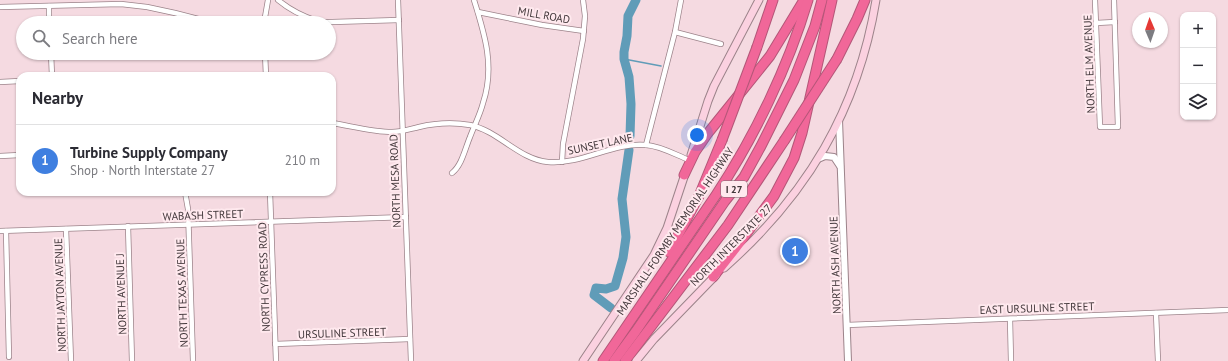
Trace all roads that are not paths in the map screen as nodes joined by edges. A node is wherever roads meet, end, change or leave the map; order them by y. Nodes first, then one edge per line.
1 (268, 0) edge
2 (278, 0) edge
3 (398, 0) edge
4 (474, 0) edge
5 (583, 0) edge
6 (681, 0) edge
7 (759, 0) edge
8 (773, 0) edge
9 (804, 0) edge
10 (808, 0) edge
11 (822, 0) edge
12 (832, 0) edge
13 (865, 0) edge
14 (876, 0) edge
15 (1095, 0) edge
16 (1114, 0) edge
17 (49, 6) junction
18 (0, 8) edge
19 (478, 12) junction
20 (49, 16) edge
21 (189, 16) edge
22 (265, 16) edge
23 (302, 16) edge
24 (399, 20) junction
25 (336, 22) edge
26 (1114, 22) junction
27 (1096, 23) junction
28 (584, 31) junction
29 (675, 32) junction
30 (721, 44) dead end
31 (51, 60) edge
32 (265, 60) edge
33 (52, 72) edge
34 (266, 72) edge
35 (0, 82) edge
36 (16, 82) edge
37 (840, 120) junction
38 (336, 124) edge
39 (474, 126) junction
40 (402, 131) junction
41 (646, 145) junction
42 (0, 156) edge
43 (16, 156) edge
44 (818, 159) junction
45 (689, 160) junction
46 (562, 162) junction
47 (841, 169) junction
48 (452, 173) dead end
49 (684, 174) junction
50 (186, 196) edge
51 (270, 196) edge
52 (406, 217) junction
53 (271, 222) junction
54 (188, 224) junction
55 (128, 226) junction
56 (66, 229) junction
57 (0, 231) edge
58 (6, 231) junction
59 (713, 277) junction
60 (1228, 310) edge
61 (1156, 312) junction
62 (1010, 318) junction
63 (628, 324) junction
64 (847, 325) junction
65 (410, 339) junction
66 (275, 344) junction
67 (9, 357) dead end
68 (71, 361) edge
69 (132, 361) edge
70 (193, 361) edge
71 (276, 361) edge
72 (411, 361) edge
73 (583, 361) edge
74 (603, 361) edge
75 (614, 361) edge
76 (625, 361) edge
77 (636, 361) edge
78 (848, 361) edge
79 (1011, 361) edge
80 (1158, 361) edge

1 - 22 street
2 - 23 street
3 - 24 street, NORTH MESA ROAD
4 - 19 street
5 - 28 street
6 - 29 street
7 - 45 main road
8 - 63 highway, bridge
9 - 49 highway
10 - 63 highway, MARSHALL FORMBY MEMORIAL HIGHWAY / I 27
11 - 75 highway, I 27
12 - 59 highway
13 - 76 highway, bridge
14 - 37 main road, NORTH INTERSTATE 27
15 - 27 street, NORTH ELM AVENUE
16 - 26 street
17 - 18 street
17 - 20 street
17 - 21 street
19 - 28 street, MILL ROAD
19 - 39 street
24 - 25 street
24 - 40 street, NORTH MESA ROAD
26 - 27 street
26 - 27 street, NORTH ELM AVENUE
28 - 46 street
29 - 30 street
29 - 41 street
31 - 33 street
32 - 34 street
35 - 36 street
37 - 44 main road, NORTH INTERSTATE 27
37 - 47 street, NORTH ASH AVENUE
38 - 40 street, SUNSET LANE
39 - 40 street, SUNSET LANE
39 - 46 street, SUNSET LANE
39 - 48 street
40 - 52 street, NORTH MESA ROAD
41 - 45 street, SUNSET LANE
41 - 46 street, SUNSET LANE
42 - 43 street
44 - 47 street
44 - 59 main road, NORTH INTERSTATE 27
45 - 49 main road
47 - 64 street, NORTH ASH AVENUE
49 - 73 main road
50 - 54 street, NORTH TEXAS AVENUE
51 - 53 street, NORTH CYPRESS ROAD
52 - 53 street, WABASH STREET
52 - 65 street, NORTH MESA ROAD
53 - 54 street, WABASH STREET
53 - 66 street, NORTH CYPRESS ROAD
54 - 55 street, WABASH STREET
54 - 70 street, NORTH TEXAS AVENUE
55 - 56 street, WABASH STREET
55 - 69 street, NORTH AVENUE J
56 - 58 street, WABASH STREET
56 - 68 street, NORTH JAYTON AVENUE
57 - 58 street, WABASH STREET
58 - 67 street
59 - 77 main road, NORTH INTERSTATE 27
60 - 61 street, EAST URSULINE STREET
61 - 62 street, EAST URSULINE STREET
61 - 80 street
62 - 64 street, EAST URSULINE STREET
62 - 79 street
63 - 74 highway, MARSHALL FORMBY MEMORIAL HIGHWAY / I 27
64 - 78 street, NORTH ASH AVENUE
65 - 66 street, URSULINE STREET
65 - 72 street, NORTH MESA ROAD
66 - 71 street, NORTH CYPRESS ROAD

